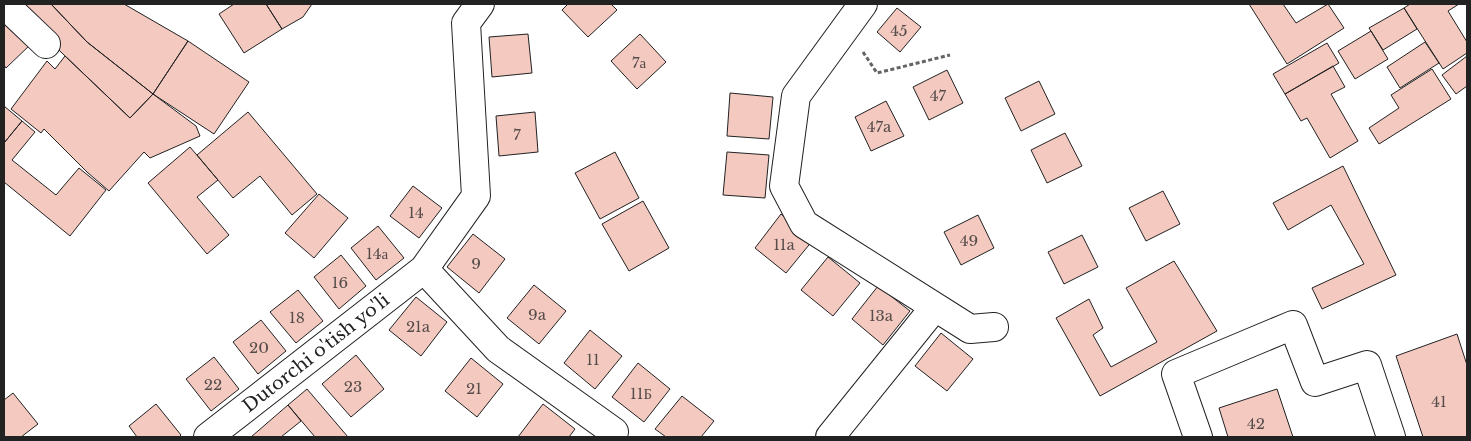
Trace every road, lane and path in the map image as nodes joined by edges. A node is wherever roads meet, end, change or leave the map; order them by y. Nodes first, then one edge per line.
1 (4, 4) edge
2 (480, 4) edge
3 (863, 4) edge
4 (846, 26) junction
5 (46, 44) dead end
6 (950, 55) dead end
7 (424, 269) junction
8 (934, 308) junction
9 (994, 327) dead end
10 (614, 432) dead end
11 (208, 437) edge
12 (830, 437) edge
13 (1198, 437) edge
14 (1391, 437) edge

1 - 5 street
2 - 7 street, Dutorchi o'tish yo'li
3 - 4 street
4 - 6 path
4 - 8 street
7 - 10 street
7 - 11 street, Dutorchi o'tish yo'li
8 - 9 street
8 - 12 street
13 - 14 street

